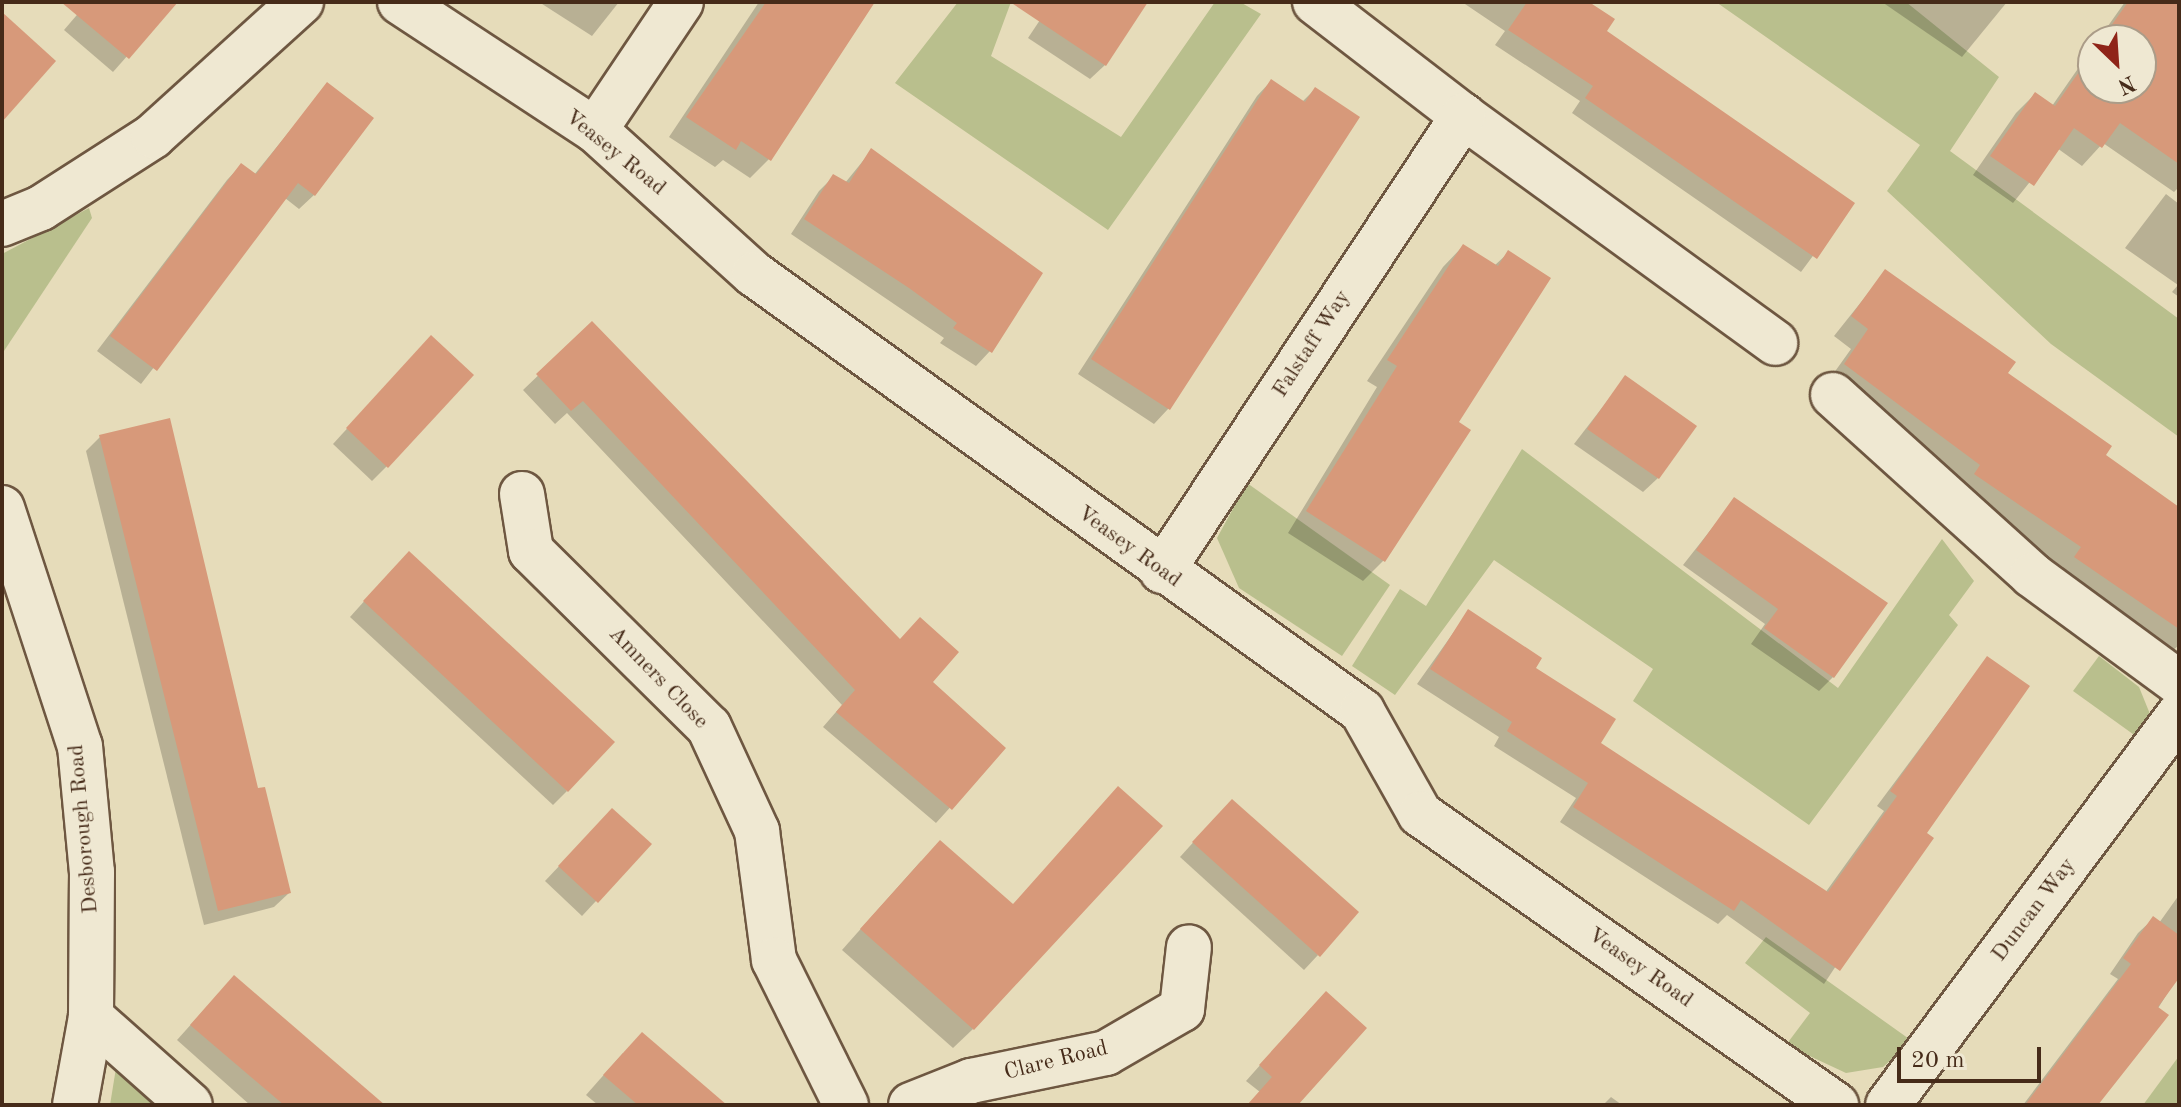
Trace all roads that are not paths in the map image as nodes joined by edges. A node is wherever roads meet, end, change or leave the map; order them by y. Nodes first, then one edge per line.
1 (301, 2) edge
2 (400, 2) edge
3 (681, 2) edge
4 (1315, 2) edge
5 (1463, 116) junction
6 (595, 130) junction
7 (2, 224) edge
8 (1775, 343) dead end
9 (1833, 395) dead end
10 (522, 494) dead end
11 (2, 508) edge
12 (1162, 571) junction
13 (2179, 683) edge
14 (2179, 715) edge
15 (1189, 947) dead end
16 (91, 1017) junction
17 (75, 1105) edge
18 (190, 1105) edge
19 (846, 1105) edge
20 (911, 1105) edge
21 (1836, 1105) edge
22 (1888, 1105) edge

1 - 7 street
2 - 6 street, Veasey Road
3 - 6 street
4 - 5 street
5 - 8 street
5 - 12 street, Falstaff Way
6 - 12 street, Veasey Road
9 - 13 street
10 - 19 street, Amners Close
11 - 16 street, Desborough Road
12 - 21 street, Veasey Road
14 - 22 street, Duncan Way
15 - 20 street, Clare Road
16 - 17 street, Desborough Road
16 - 18 street

